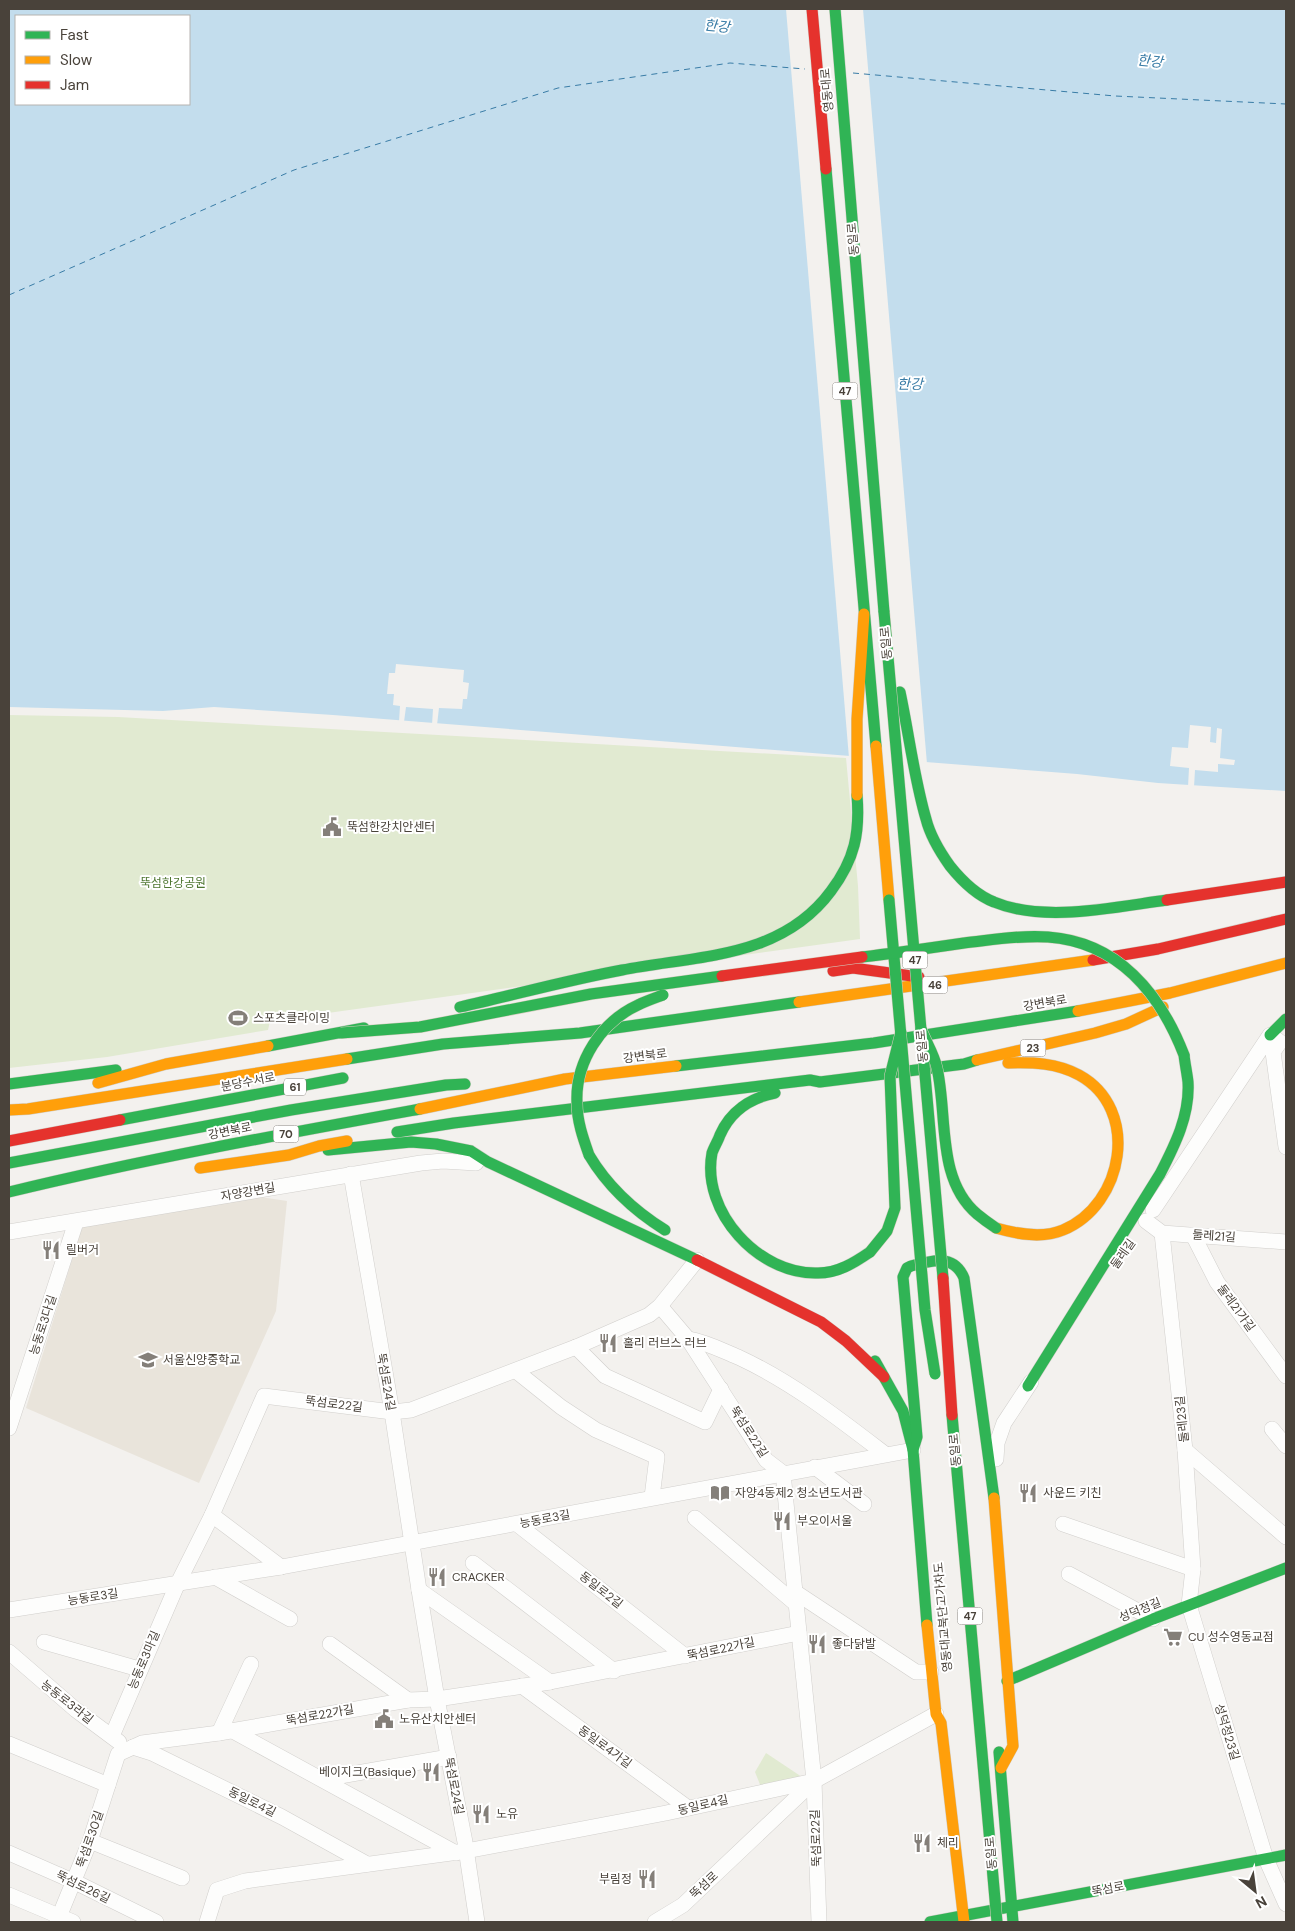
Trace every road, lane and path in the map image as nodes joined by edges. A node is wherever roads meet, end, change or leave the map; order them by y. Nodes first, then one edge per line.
1 (812, 9) edge
2 (835, 9) edge
3 (825, 169) joint
4 (848, 170) joint
5 (884, 612) junction
6 (864, 614) junction
7 (1286, 882) edge
8 (1286, 919) edge
9 (1286, 963) edge
10 (1236, 976) junction
11 (953, 982) junction
12 (1286, 1019) edge
13 (921, 1029) junction
14 (580, 1032) junction
15 (901, 1032) junction
16 (341, 1033) junction
17 (1279, 1038) edge
18 (474, 1053) dead end
19 (166, 1064) junction
20 (964, 1064) junction
21 (358, 1075) dead end
22 (565, 1079) junction
23 (820, 1082) junction
24 (9, 1084) edge
25 (83, 1087) dead end
26 (64, 1092) dead end
27 (9, 1109) edge
28 (9, 1141) edge
29 (1286, 1147) edge
30 (289, 1155) junction
31 (488, 1162) junction
32 (9, 1163) edge
33 (193, 1170) dead end
34 (351, 1174) junction
35 (36, 1187) junction
36 (68, 1190) dead end
37 (9, 1192) edge
38 (1146, 1221) junction
39 (76, 1222) junction
40 (9, 1232) edge
41 (672, 1233) dead end
42 (1162, 1233) junction
43 (1193, 1235) junction
44 (1286, 1242) edge
45 (698, 1260) junction
46 (724, 1260) dead end
47 (660, 1306) junction
48 (946, 1309) junction
49 (925, 1310) junction
50 (688, 1339) junction
51 (576, 1347) junction
52 (960, 1351) dead end
53 (516, 1371) junction
54 (1286, 1376) edge
55 (884, 1377) junction
56 (1028, 1386) junction
57 (721, 1389) junction
58 (936, 1389) dead end
59 (12, 1409) edge
60 (392, 1412) junction
61 (9, 1428) edge
62 (1272, 1429) dead end
63 (1286, 1446) edge
64 (919, 1448) junction
65 (1185, 1450) junction
66 (885, 1454) junction
67 (815, 1467) junction
68 (783, 1473) junction
69 (992, 1478) junction
70 (652, 1497) junction
71 (864, 1504) dead end
72 (212, 1515) junction
73 (696, 1518) dead end
74 (517, 1524) junction
75 (1063, 1524) dead end
76 (1286, 1538) edge
77 (413, 1543) junction
78 (472, 1562) dead end
79 (281, 1567) junction
80 (1286, 1568) edge
81 (1193, 1569) junction
82 (1069, 1574) dead end
83 (215, 1577) junction
84 (177, 1584) junction
85 (419, 1590) junction
86 (795, 1598) junction
87 (1189, 1605) junction
88 (9, 1610) edge
89 (1153, 1618) junction
90 (290, 1619) dead end
91 (799, 1633) junction
92 (44, 1642) dead end
93 (330, 1644) dead end
94 (9, 1652) edge
95 (685, 1656) junction
96 (250, 1664) dead end
97 (139, 1670) junction
98 (614, 1671) junction
99 (931, 1672) junction
100 (1007, 1681) junction
101 (550, 1682) junction
102 (522, 1686) junction
103 (438, 1699) junction
104 (408, 1700) junction
105 (942, 1717) junction
106 (225, 1731) junction
107 (112, 1736) junction
108 (998, 1740) dead end
109 (9, 1744) edge
110 (126, 1750) junction
111 (448, 1757) junction
112 (1001, 1768) junction
113 (323, 1779) junction
114 (814, 1781) junction
115 (108, 1785) junction
116 (688, 1808) junction
117 (90, 1841) junction
118 (461, 1852) junction
119 (9, 1853) edge
120 (1286, 1855) edge
121 (1266, 1859) junction
122 (367, 1864) junction
123 (182, 1878) dead end
124 (75, 1882) junction
125 (9, 1895) edge
126 (982, 1902) dead end
127 (1286, 1904) edge
128 (1012, 1906) junction
129 (58, 1919) edge
130 (963, 1919) edge
131 (74, 1922) edge
132 (156, 1922) edge
133 (207, 1922) edge
134 (478, 1922) edge
135 (655, 1922) edge
136 (818, 1922) edge
137 (930, 1922) edge
138 (983, 1922) edge
139 (997, 1922) edge
140 (1013, 1922) edge

1 - 3 main road, 영동대로 / 47
2 - 4 main road, 영동대로 / 47
3 - 6 main road, 동일로 / 47
4 - 5 main road, 동일로 / 47
5 - 7 main road, bridge
5 - 13 main road, 동일로 / 47, bridge
6 - 15 main road, 동일로 / 47, bridge
6 - 16 main road, bridge
8 - 11 main road, 46
9 - 10 main road, 강변북로 / 23
10 - 20 main road, 23
10 - 22 main road, 강변북로
11 - 14 main road, 46
11 - 41 main road, bridge
12 - 17 main road
13 - 20 main road, bridge
13 - 48 main road, 동일로 / 47, bridge
14 - 18 main road
14 - 27 main road, 46
15 - 23 main road, 23, bridge
15 - 49 main road, 동일로 / 47, bridge
16 - 19 main road
16 - 56 main road, bridge
17 - 29 street
17 - 38 street, 둘레길
19 - 24 main road
19 - 25 main road
20 - 23 main road, 23
21 - 28 main road, 분당수서로 / 61
22 - 32 main road, 61
22 - 35 main road, 강변북로 / 70
23 - 30 main road
26 - 27 main road
30 - 31 main road
30 - 33 main road
31 - 34 street, 자양강변길
31 - 45 main road
34 - 39 street, 자양강변길
34 - 60 street, 뚝섬로24길
35 - 36 main road
35 - 37 main road, 강변북로 / 70
38 - 42 street
38 - 56 street, 둘레길
39 - 40 street, 자양강변길
39 - 59 street, 능동로3다길
42 - 43 street, 둘레21길
42 - 65 street, 둘레23길
43 - 44 street, 둘레21길
43 - 54 street, 둘레21가길
45 - 47 street, 뚝섬로22길
45 - 55 main road
46 - 55 main road
47 - 50 street, 뚝섬로22길
47 - 51 street, 뚝섬로22길
48 - 52 main road
48 - 139 main road, 동일로 / 47, bridge
49 - 58 main road, 47, bridge
49 - 64 main road
50 - 57 street, 뚝섬로22길
50 - 66 street
51 - 53 street, 뚝섬로22길
51 - 57 street
53 - 60 street, 뚝섬로22길
53 - 70 street
55 - 64 main road
56 - 69 street, 둘레길
57 - 68 street, 뚝섬로22길
59 - 61 street, 능동로3다길
60 - 72 street, 뚝섬로22길
60 - 77 street, 뚝섬로24길
62 - 63 street
64 - 66 street, 능동로3길
64 - 69 main road
64 - 99 main road
65 - 76 street
65 - 81 street, 둘레23길
66 - 67 street, 능동로3길
67 - 68 street, 능동로3길
67 - 71 street
68 - 70 street, 능동로3길
68 - 86 street, 뚝섬로22길
69 - 100 main road
70 - 74 street, 능동로3길
72 - 79 street
72 - 84 street
73 - 86 street
74 - 77 street, 능동로3길
74 - 95 street, 동일로2길
75 - 81 street
77 - 79 street, 능동로3길
77 - 85 street, 뚝섬로24길
78 - 98 street
79 - 83 street, 능동로3길
80 - 87 main road, 성덕정길
81 - 87 street, 둘레23길
82 - 89 street
83 - 84 street, 능동로3길
83 - 90 street
84 - 88 street, 능동로3길
84 - 97 street, 능동로3마길
85 - 101 street
85 - 103 street, 뚝섬로24길
86 - 91 street, 뚝섬로22길
86 - 99 street
87 - 89 main road, 성덕정길
87 - 121 street, 성덕정23길
89 - 100 main road, 성덕정길
91 - 95 street, 뚝섬로22가길
91 - 114 street, 뚝섬로22길
92 - 97 street
93 - 104 street
94 - 107 street, 능동로3라길
95 - 98 street, 뚝섬로22가길
96 - 106 street
97 - 107 street, 능동로3마길
98 - 101 street, 뚝섬로22가길
99 - 105 main road
100 - 112 main road
101 - 102 street, 뚝섬로22가길
102 - 103 street, 뚝섬로22가길
102 - 116 street, 동일로4가길
103 - 104 street, 뚝섬로22가길
103 - 111 street, 뚝섬로24길
104 - 106 street, 뚝섬로22가길
105 - 114 street, 동일로4길
105 - 130 main road
106 - 110 street, 뚝섬로22가길
106 - 113 street
107 - 110 street, 능동로3라길
108 - 112 main road
109 - 115 street
110 - 115 street, 뚝섬로30길
110 - 122 street, 동일로4길
111 - 113 street
111 - 118 street, 뚝섬로24길
112 - 128 main road
113 - 118 street
114 - 116 street, 동일로4길
114 - 135 street, 뚝섬로
114 - 136 street, 뚝섬로22길
115 - 117 street, 뚝섬로30길
116 - 118 street, 동일로4길
117 - 123 street
117 - 124 street, 뚝섬로30길
118 - 122 street, 동일로4길
118 - 134 street, 뚝섬로24길
119 - 124 street, 뚝섬로26길
120 - 121 main road, 뚝섬로
121 - 127 street, 성덕정23길
121 - 128 main road, 뚝섬로
122 - 133 street, 동일로4길
124 - 129 street, 뚝섬로30길
124 - 132 street, 뚝섬로26길
125 - 129 street
126 - 138 main road
128 - 130 main road, 뚝섬로
128 - 140 main road
129 - 131 street
130 - 137 main road, 뚝섬로

